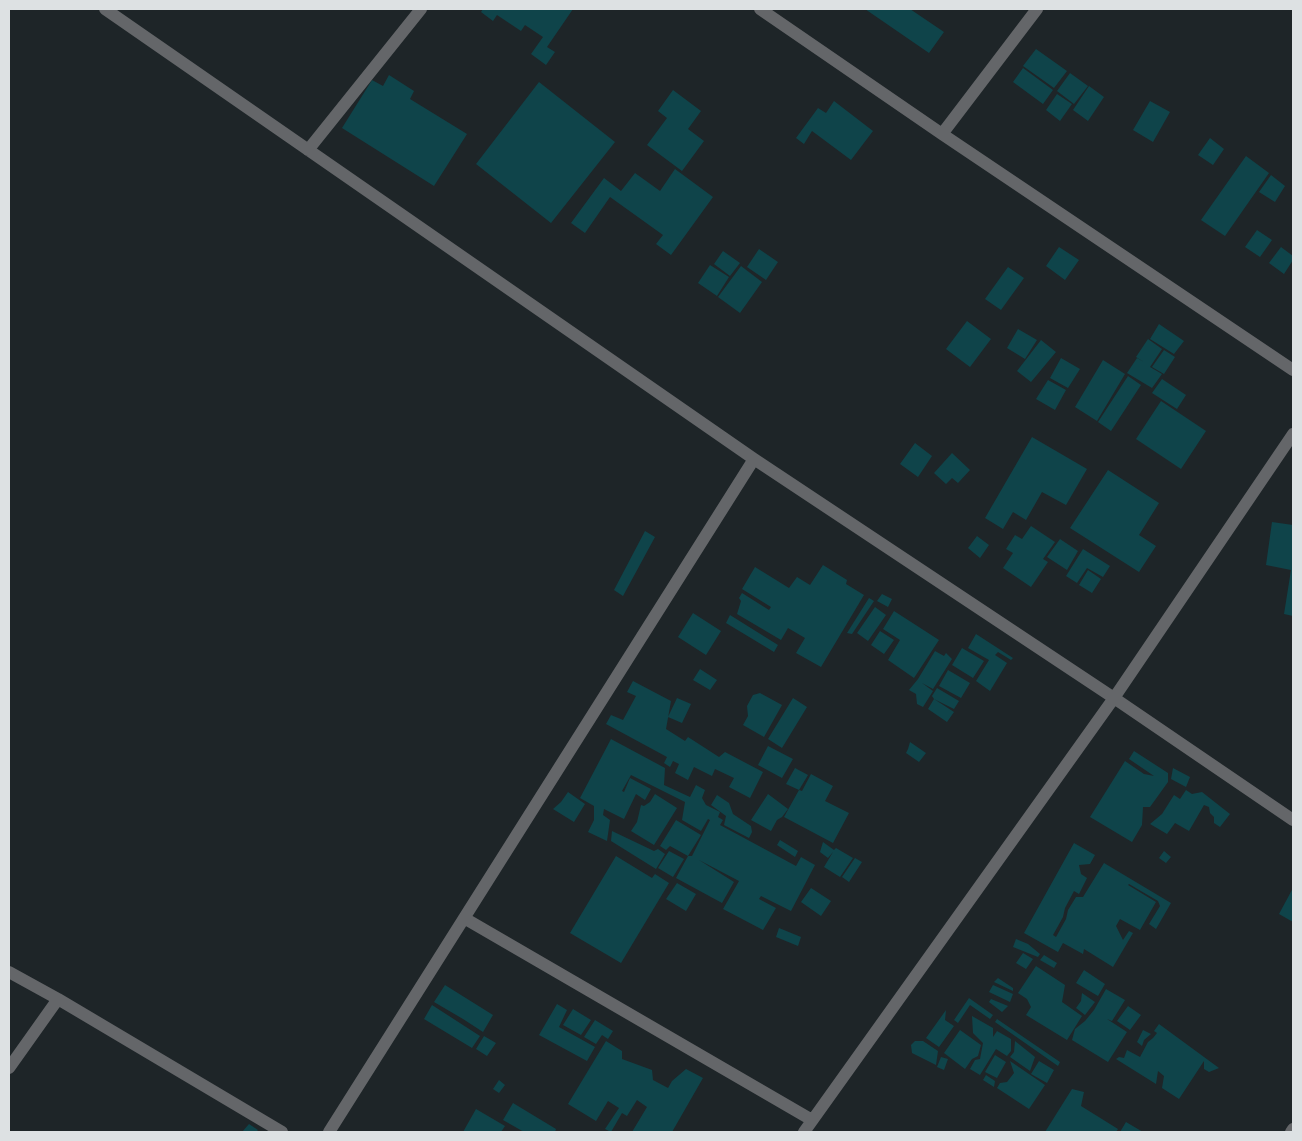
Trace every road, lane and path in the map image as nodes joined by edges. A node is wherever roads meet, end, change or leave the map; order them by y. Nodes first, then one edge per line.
1 (105, 9) edge
2 (421, 9) edge
3 (760, 9) edge
4 (1037, 9) edge
5 (942, 134) junction
6 (308, 150) junction
7 (1293, 370) edge
8 (1293, 434) edge
9 (754, 459) junction
10 (1114, 698) junction
11 (1293, 820) edge
12 (464, 918) junction
13 (9, 972) edge
14 (58, 1000) junction
15 (9, 1068) edge
16 (812, 1120) junction
17 (1293, 1129) edge
18 (282, 1132) edge
19 (329, 1132) edge
20 (804, 1132) edge
21 (1291, 1132) edge

1 - 6 street
2 - 6 street
3 - 5 street
4 - 5 street
5 - 7 street
6 - 9 street
8 - 10 street
9 - 10 street
9 - 12 street
10 - 11 street
10 - 16 street
12 - 16 street
12 - 19 street
13 - 14 street
14 - 15 street
14 - 18 street
16 - 20 street
17 - 21 street

